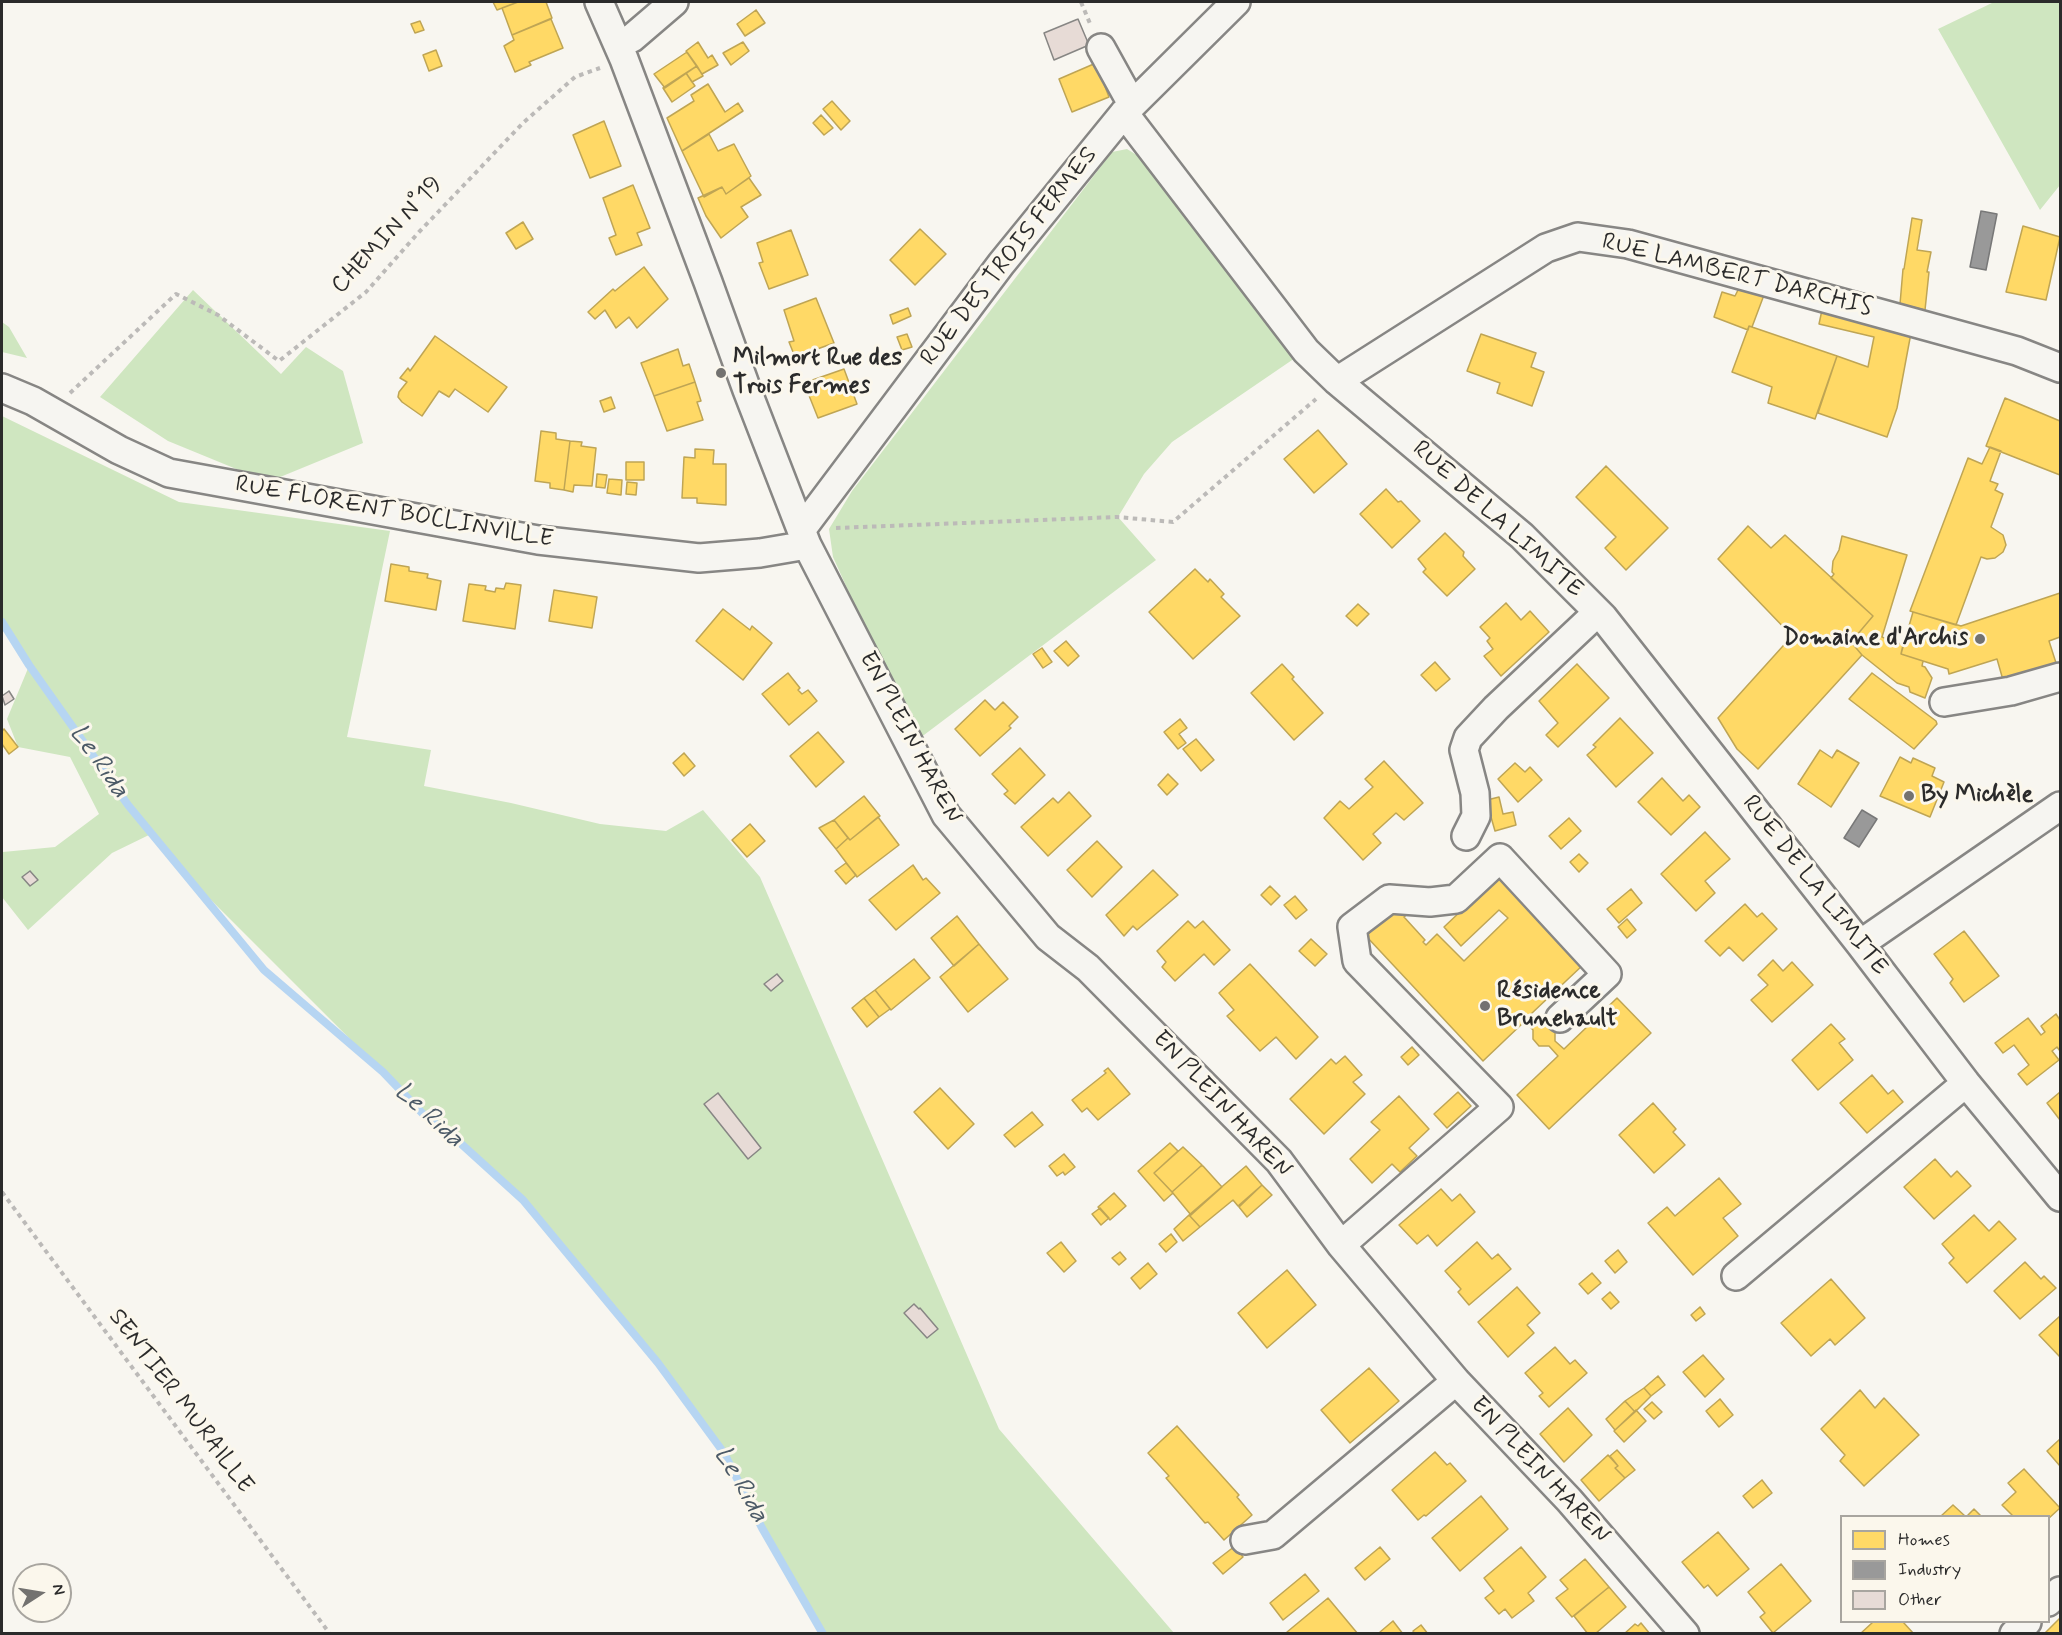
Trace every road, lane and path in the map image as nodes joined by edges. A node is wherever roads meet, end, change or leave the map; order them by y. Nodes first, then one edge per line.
1 (599, 2) edge
2 (674, 2) edge
3 (1236, 2) edge
4 (1101, 48) dead end
5 (621, 52) junction
6 (1128, 109) junction
7 (2061, 368) edge
8 (1337, 381) junction
9 (2, 388) edge
10 (51, 411) junction
11 (805, 537) junction
12 (1598, 612) junction
13 (2061, 677) edge
14 (1944, 702) dead end
15 (2061, 806) edge
16 (1466, 836) dead end
17 (1860, 944) junction
18 (1560, 1018) dead end
19 (1966, 1083) junction
20 (2, 1192) edge
21 (2061, 1197) edge
22 (1341, 1245) junction
23 (1736, 1276) dead end
24 (1456, 1381) junction
25 (1245, 1539) dead end
26 (2026, 1623) edge
27 (330, 1634) edge
28 (1685, 1634) edge
29 (2014, 1634) edge

1 - 5 street, EN PLEIN HAREN
2 - 5 street
3 - 6 street, RUE DES TROIS FERMES
4 - 6 street, RUE DE LA LIMITE
5 - 10 path, CHEMIN N°19
5 - 11 street, EN PLEIN HAREN
6 - 8 street, RUE DE LA LIMITE
6 - 11 street, RUE DES TROIS FERMES
7 - 8 street, RUE LAMBERT DARCHIS
8 - 11 path
8 - 12 street, RUE DE LA LIMITE
9 - 10 street, RUE FLORENT BOCLINVILLE
10 - 11 street, RUE FLORENT BOCLINVILLE
11 - 22 street, EN PLEIN HAREN
12 - 16 street
12 - 17 street, RUE DE LA LIMITE
13 - 14 street
15 - 17 street
17 - 19 street, RUE DE LA LIMITE
18 - 22 street
19 - 21 street, RUE DE LA LIMITE
19 - 23 street
20 - 27 path, SENTIER MURAILLE
22 - 24 street, EN PLEIN HAREN
24 - 25 street
24 - 28 street, EN PLEIN HAREN
26 - 29 street

